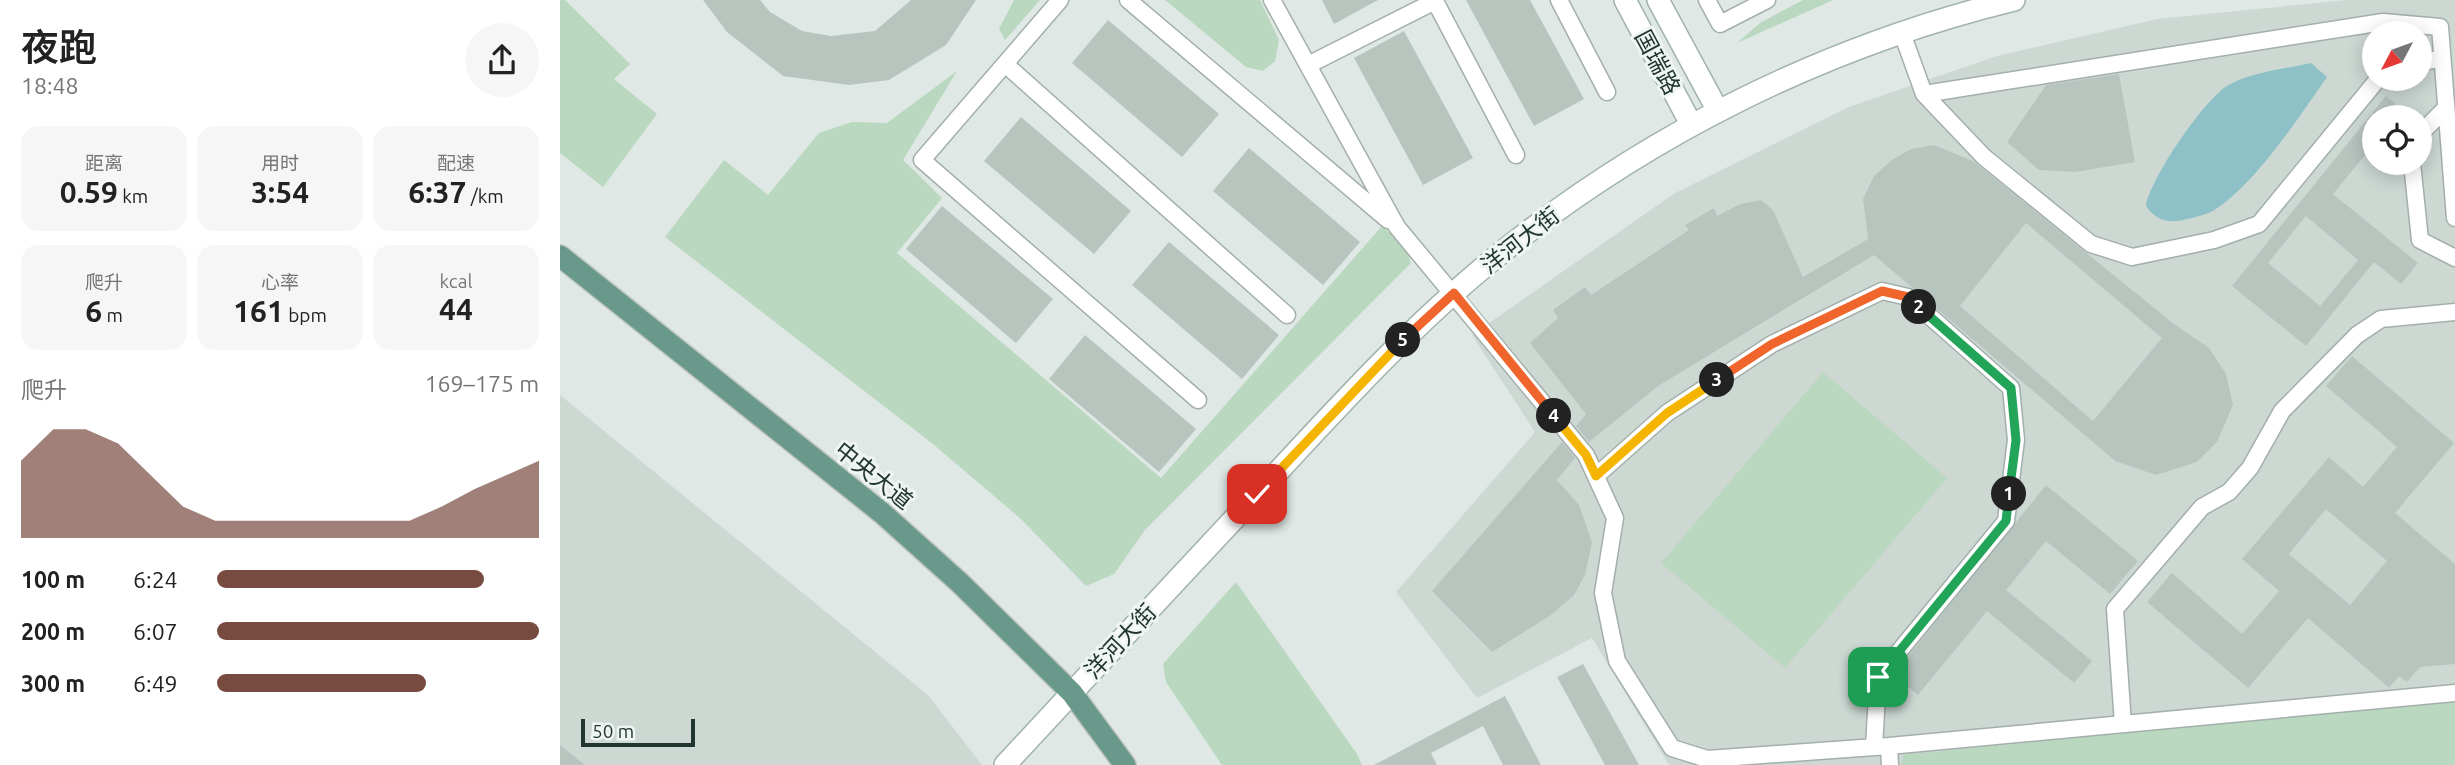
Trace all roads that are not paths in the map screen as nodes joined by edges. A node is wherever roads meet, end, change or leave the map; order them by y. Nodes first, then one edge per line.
1 (1060, 0) edge
2 (1128, 0) edge
3 (1272, 0) edge
4 (1559, 0) edge
5 (1625, 0) edge
6 (1658, 0) edge
7 (1707, 0) edge
8 (1767, 0) edge
9 (2014, 0) edge
10 (1434, 1) edge
11 (1902, 33) junction
12 (2442, 58) junction
13 (2432, 60) edge
14 (1005, 64) junction
15 (1308, 65) junction
16 (2368, 91) edge
17 (1608, 92) dead end
18 (1924, 94) junction
19 (2446, 108) junction
20 (1718, 111) junction
21 (2432, 122) edge
22 (1691, 124) junction
23 (1516, 155) dead end
24 (2413, 175) edge
25 (2455, 218) edge
26 (1397, 227) junction
27 (560, 256) edge
28 (2455, 258) edge
29 (1454, 293) junction
30 (2455, 312) edge
31 (1287, 315) dead end
32 (1198, 400) dead end
33 (1596, 476) junction
34 (1072, 693) junction
35 (2455, 693) edge
36 (2123, 724) junction
37 (1881, 746) junction
38 (1005, 765) edge
39 (1125, 765) edge
40 (1890, 765) edge

1 - 14 street
2 - 26 street
3 - 15 street
4 - 17 street
5 - 22 street, 国瑞路
6 - 20 street, 国瑞路
7 - 8 street
9 - 11 street, 洋河大街
10 - 15 street
10 - 23 street
11 - 18 street
11 - 20 street, 洋河大街
12 - 13 street
12 - 18 street
12 - 19 street
14 - 31 street
14 - 32 street
15 - 26 street
16 - 18 street
19 - 21 street
19 - 25 street
20 - 22 street, 洋河大街
22 - 29 street, 洋河大街
24 - 28 street
26 - 29 street
27 - 34 main road, 中央大道
29 - 33 street
29 - 34 street, 洋河大街
30 - 36 street
33 - 37 street
33 - 37 street
34 - 38 street, 洋河大街
34 - 39 main road, 中央大道
35 - 36 street
36 - 37 street
37 - 40 street

